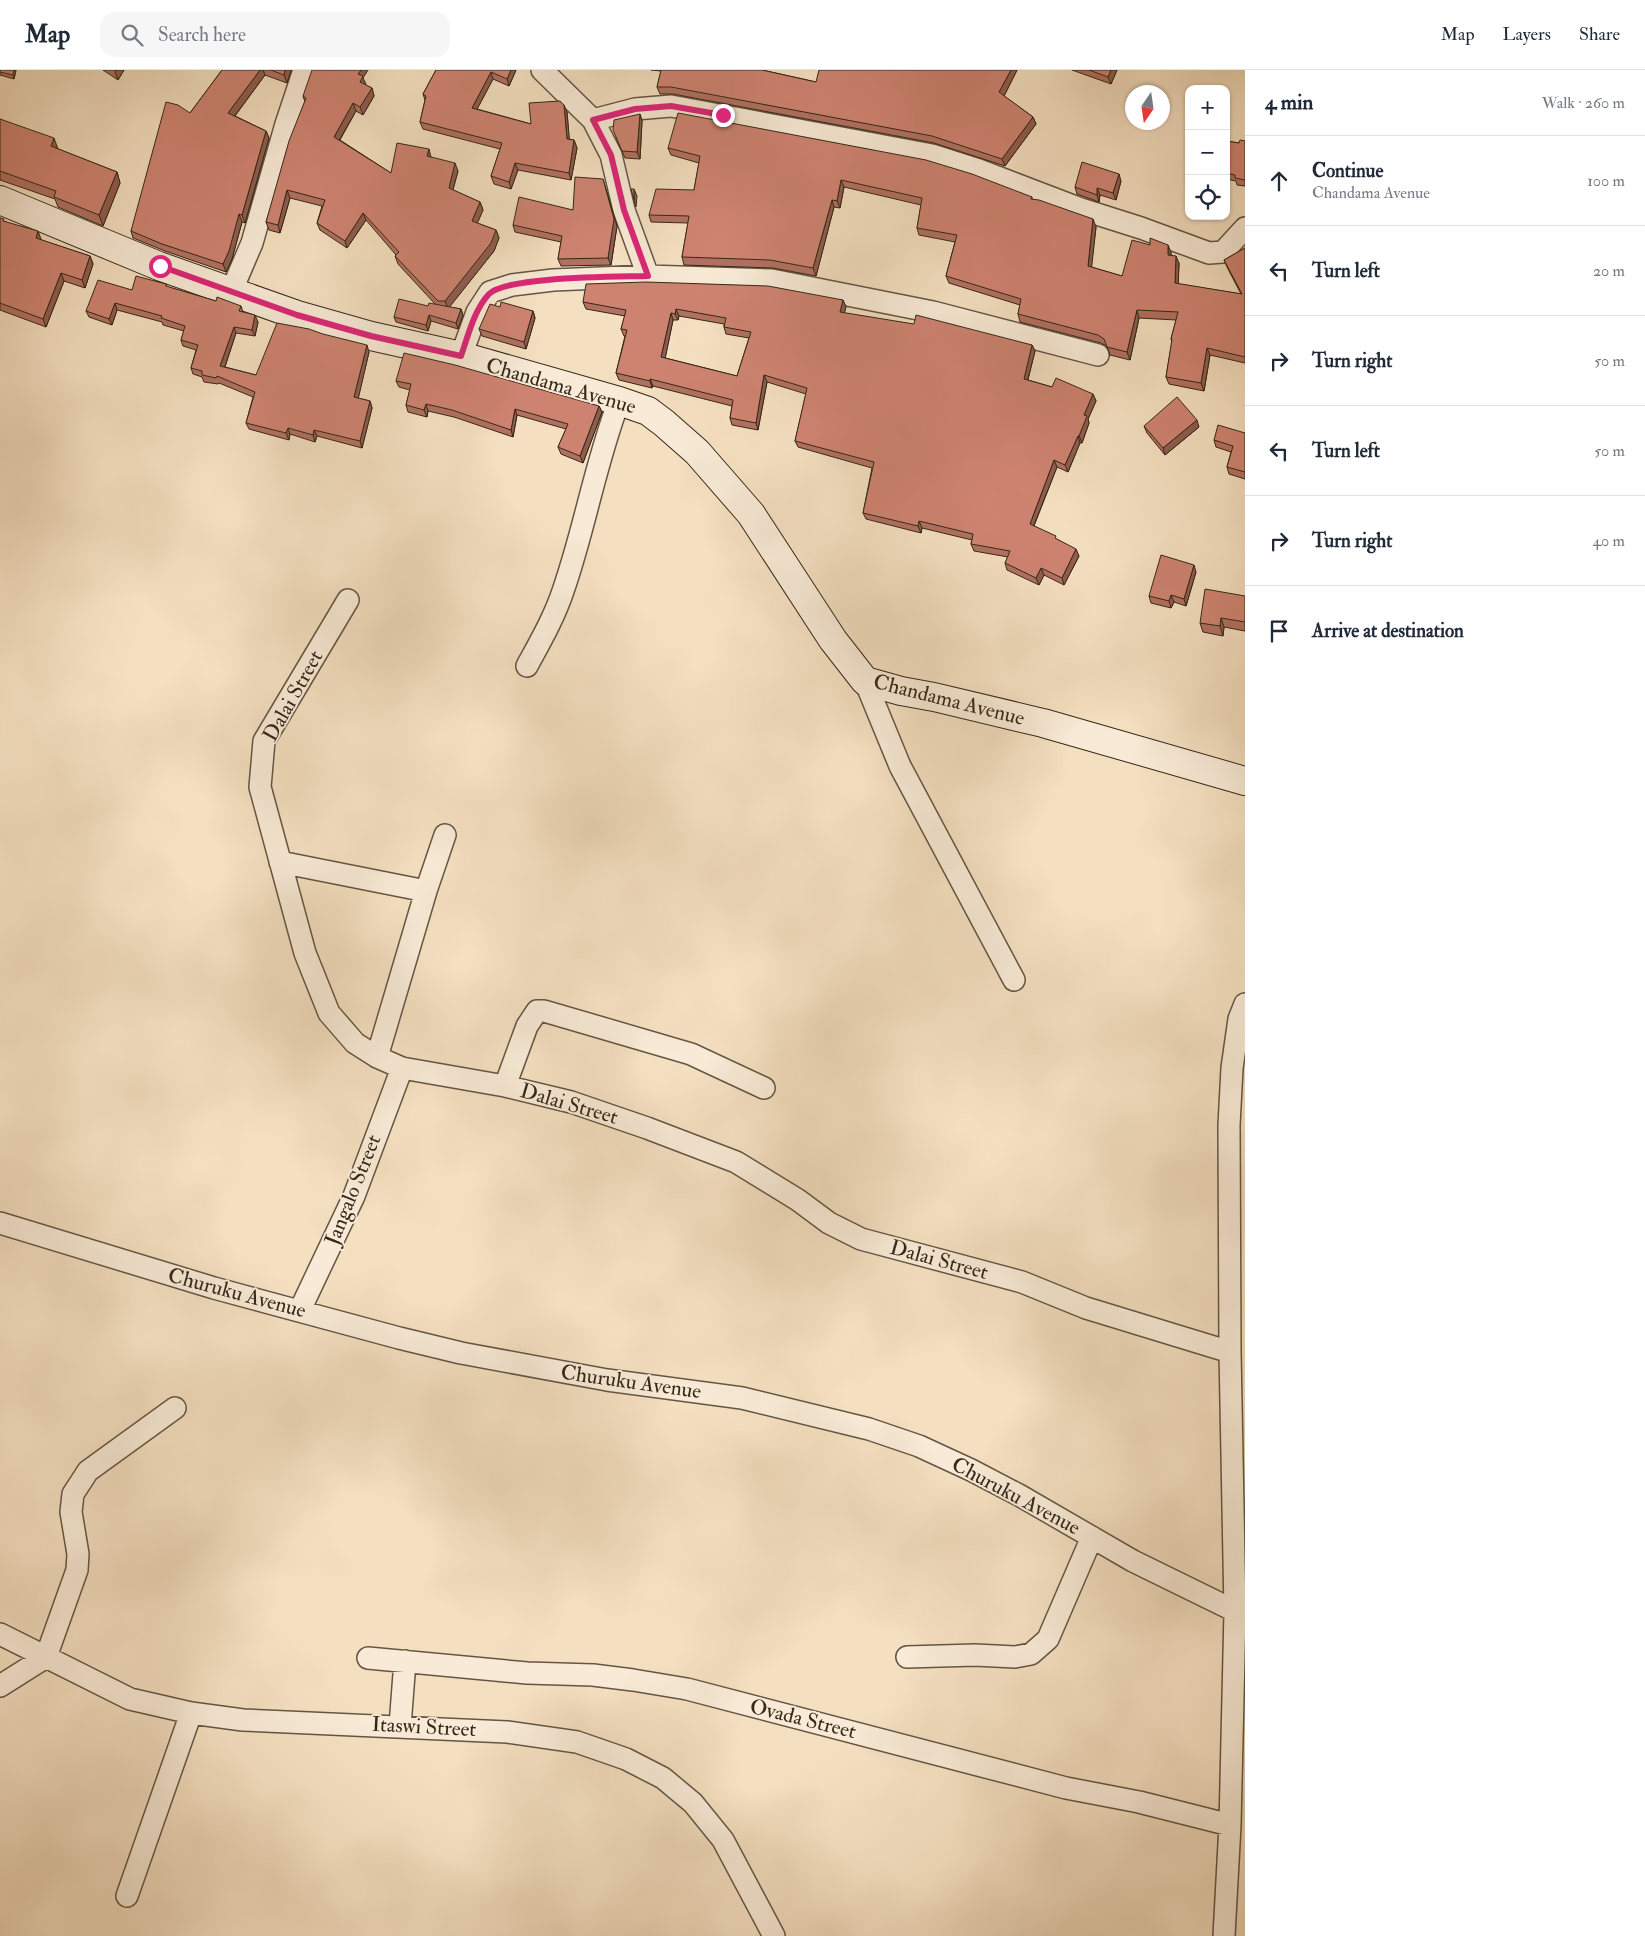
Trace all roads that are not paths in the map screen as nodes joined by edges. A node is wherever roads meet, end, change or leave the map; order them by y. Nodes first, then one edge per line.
1 (304, 70) edge
2 (542, 70) edge
3 (593, 120) junction
4 (0, 200) edge
5 (1245, 228) edge
6 (648, 276) junction
7 (231, 292) junction
8 (461, 356) junction
9 (1098, 356) dead end
10 (619, 401) junction
11 (348, 600) dead end
12 (527, 666) dead end
13 (865, 681) junction
14 (1245, 781) edge
15 (445, 835) dead end
16 (280, 862) junction
17 (426, 891) junction
18 (1014, 980) dead end
19 (1245, 1004) edge
20 (377, 1057) junction
21 (402, 1068) junction
22 (505, 1086) junction
23 (764, 1088) dead end
24 (1237, 1128) edge
25 (0, 1223) edge
26 (300, 1310) junction
27 (1230, 1352) junction
28 (175, 1408) dead end
29 (1092, 1537) junction
30 (1235, 1611) junction
31 (0, 1634) edge
32 (907, 1656) dead end
33 (46, 1657) junction
34 (368, 1658) dead end
35 (405, 1661) junction
36 (0, 1686) edge
37 (191, 1713) junction
38 (400, 1726) junction
39 (1230, 1825) junction
40 (127, 1896) dead end
41 (1219, 1934) edge
42 (774, 1936) edge

1 - 7 street
2 - 3 street
3 - 5 street
3 - 6 street
4 - 7 street, Chandama Avenue
6 - 8 street
6 - 9 street
7 - 8 street, Chandama Avenue
8 - 10 street, Chandama Avenue
10 - 12 street
10 - 13 street, Chandama Avenue
11 - 16 street, Dalai Street
13 - 14 street, Chandama Avenue
13 - 18 street
15 - 17 street
16 - 17 street
16 - 20 street, Dalai Street
17 - 20 street
19 - 24 street
20 - 21 street, Dalai Street
21 - 22 street, Dalai Street
21 - 26 street, Jangalo Street
22 - 23 street
22 - 27 street, Dalai Street
24 - 27 street
25 - 26 street, Churuku Avenue
26 - 29 street, Churuku Avenue
27 - 30 street
28 - 33 street
29 - 30 street, Churuku Avenue
29 - 32 street
30 - 39 street
31 - 33 street, Itaswi Street
33 - 36 street
33 - 37 street, Itaswi Street
34 - 35 street, Ovada Street
35 - 38 street
35 - 39 street, Ovada Street
37 - 38 street, Itaswi Street
37 - 40 street
38 - 42 street, Itaswi Street
39 - 41 street

